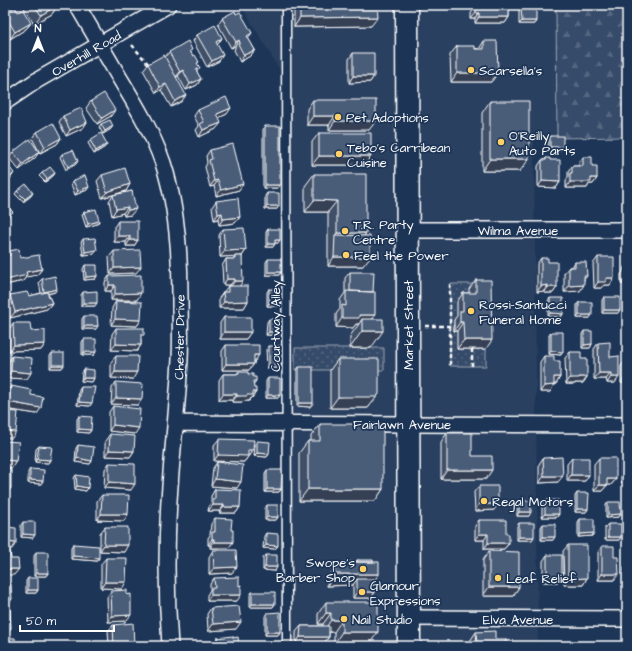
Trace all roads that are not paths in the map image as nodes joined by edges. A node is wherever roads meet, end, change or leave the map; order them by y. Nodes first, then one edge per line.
1 (76, 5) edge
2 (168, 5) edge
3 (286, 5) edge
4 (407, 5) edge
5 (100, 45) junction
6 (5, 102) edge
7 (408, 230) junction
8 (627, 230) edge
9 (176, 423) junction
10 (288, 423) junction
11 (408, 424) junction
12 (627, 425) edge
13 (409, 618) junction
14 (627, 620) edge
15 (170, 646) edge
16 (287, 646) edge
17 (409, 646) edge

1 - 5 street, Chester Drive
2 - 5 street, Overhill Road
3 - 10 lane, Courtway Alley
4 - 7 main road, Market Street
5 - 6 street, Overhill Road
5 - 9 street, Chester Drive
7 - 8 street, Wilma Avenue
7 - 11 main road, Market Street
9 - 10 street, Fairlawn Avenue
9 - 15 street, Chester Drive
10 - 11 street, Fairlawn Avenue
10 - 16 lane, Courtway Alley
11 - 12 street, Fairlawn Avenue
11 - 13 main road, Market Street
13 - 14 street, Elva Avenue
13 - 17 main road, Market Street

